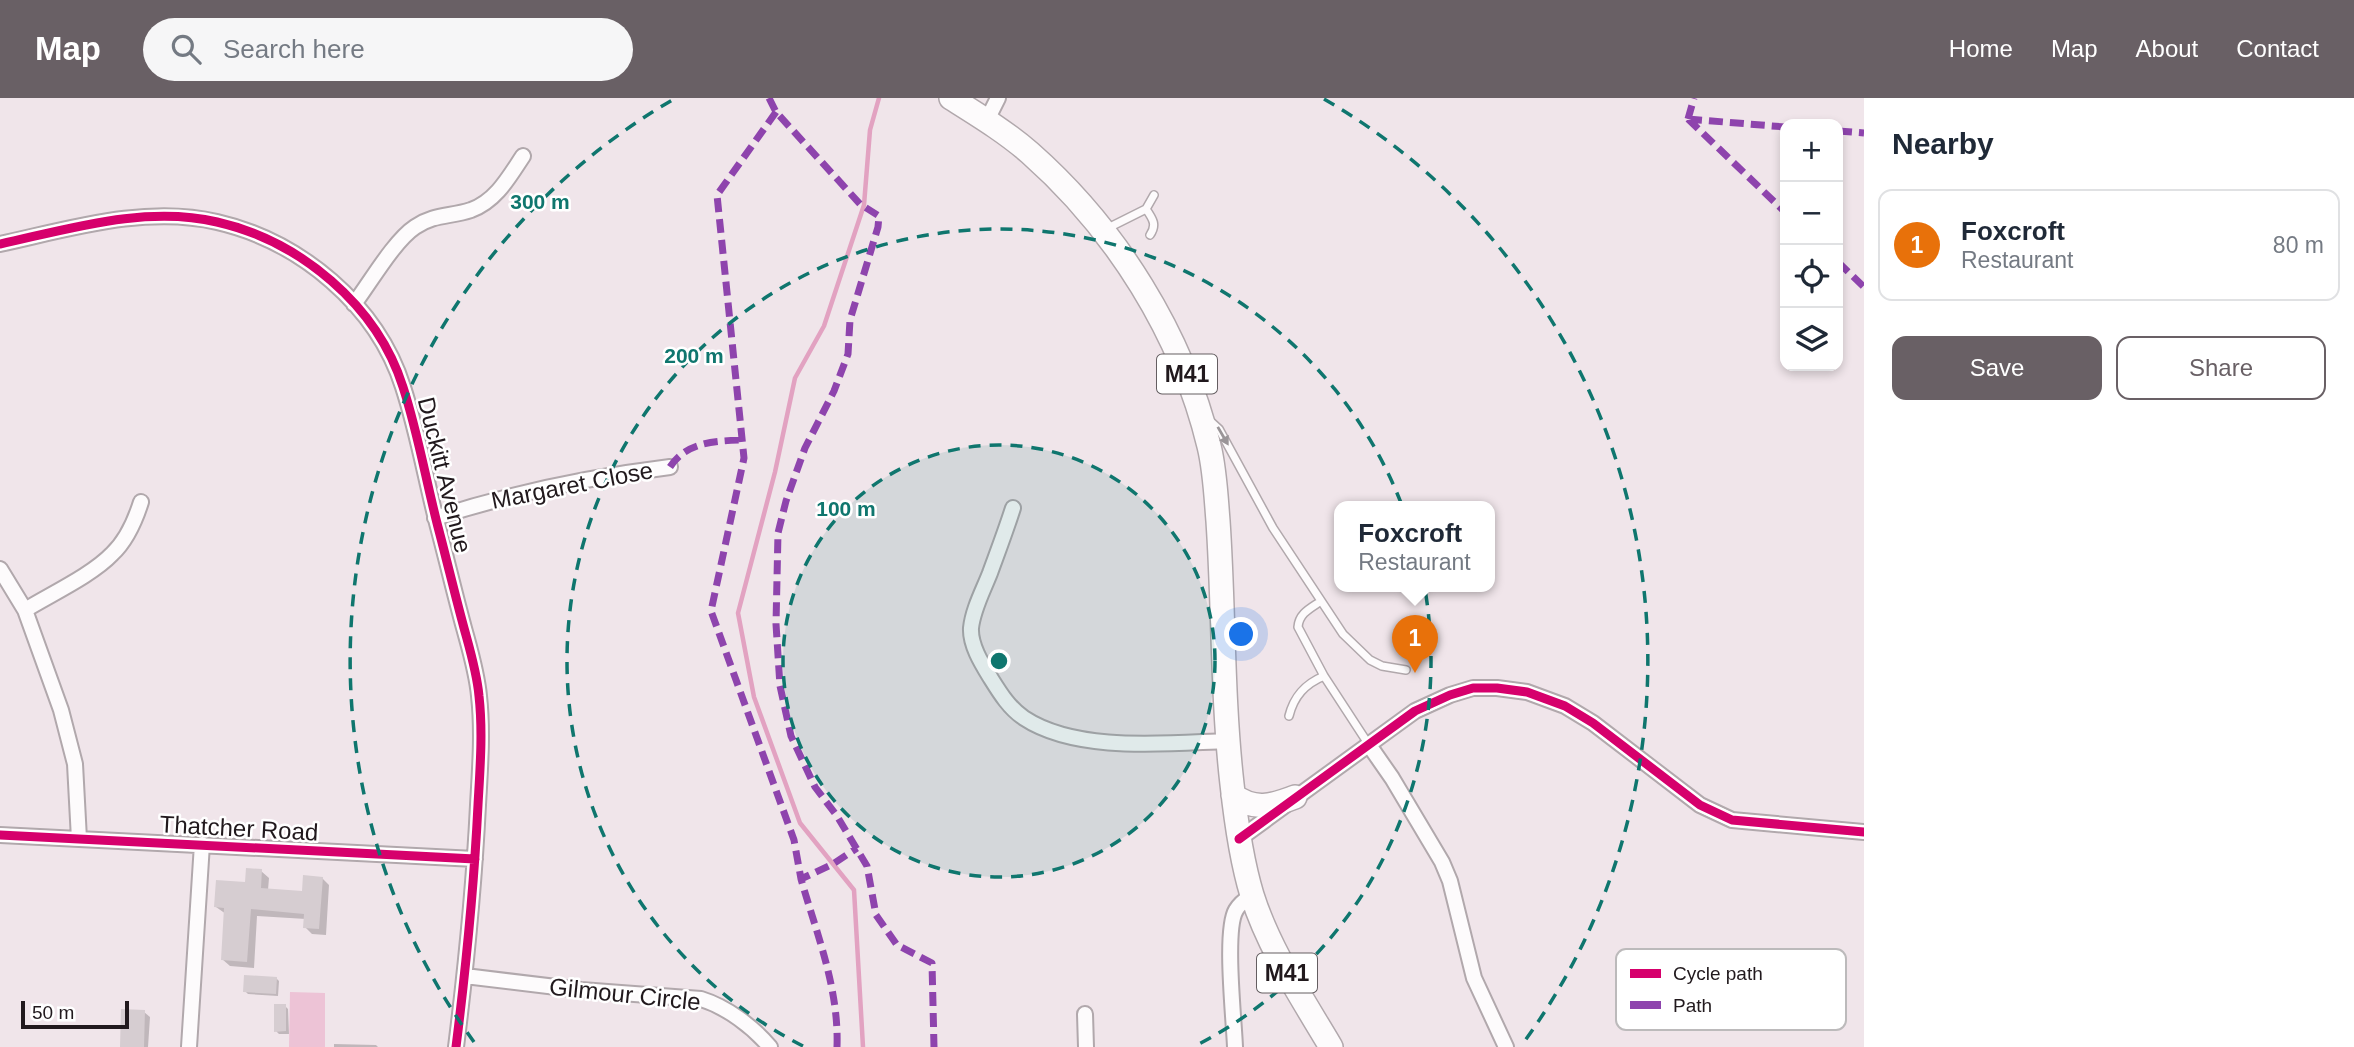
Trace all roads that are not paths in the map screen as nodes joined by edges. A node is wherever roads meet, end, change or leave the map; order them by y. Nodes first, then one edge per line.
1 (951, 98) edge
2 (998, 98) edge
3 (987, 120) junction
4 (523, 156) dead end
5 (1154, 195) dead end
6 (1146, 209) junction
7 (1103, 231) junction
8 (1150, 235) dead end
9 (0, 244) edge
10 (354, 304) junction
11 (1200, 415) junction
12 (670, 467) dead end
13 (141, 502) dead end
14 (1013, 508) dead end
15 (435, 518) junction
16 (0, 569) edge
17 (1321, 601) junction
18 (25, 610) junction
19 (1406, 670) dead end
20 (1324, 676) junction
21 (1289, 716) dead end
22 (1228, 741) junction
23 (1368, 745) junction
24 (1233, 795) junction
25 (1295, 797) junction
26 (1864, 832) edge
27 (0, 835) edge
28 (79, 839) junction
29 (1239, 839) junction
30 (202, 844) junction
31 (475, 859) junction
32 (1252, 895) junction
33 (465, 976) junction
34 (1085, 1014) dead end
35 (189, 1047) edge
36 (456, 1047) edge
37 (770, 1047) edge
38 (1086, 1047) edge
39 (1236, 1047) edge
40 (1331, 1047) edge
41 (1506, 1047) edge

1 - 3 main road, M41
2 - 3 street
3 - 7 main road, M41
4 - 10 street
5 - 6 lane
6 - 7 lane
6 - 8 lane
7 - 11 main road, M41
9 - 10 street, Duckitt Avenue
10 - 15 street, Duckitt Avenue
11 -> 17 lane
11 - 22 main road, M41
12 - 15 street, Margaret Close
13 - 18 street
14 - 22 street
15 - 31 street, Duckitt Avenue
16 - 18 street
17 - 19 lane
17 - 20 lane
18 - 28 street
20 - 21 lane
20 - 23 lane
22 - 24 main road, M41
23 - 25 street
23 - 26 street
23 - 41 street
24 - 25 main road
24 - 29 main road, M41
25 - 29 street
27 - 28 street, Thatcher Road
28 - 30 street, Thatcher Road
29 - 32 main road, M41
30 - 31 street, Thatcher Road
30 - 35 street
31 - 33 street, Duckitt Avenue
32 - 39 street
32 - 40 main road, M41
33 - 36 street, Duckitt Avenue
33 - 37 street, Gilmour Circle
34 - 38 street

